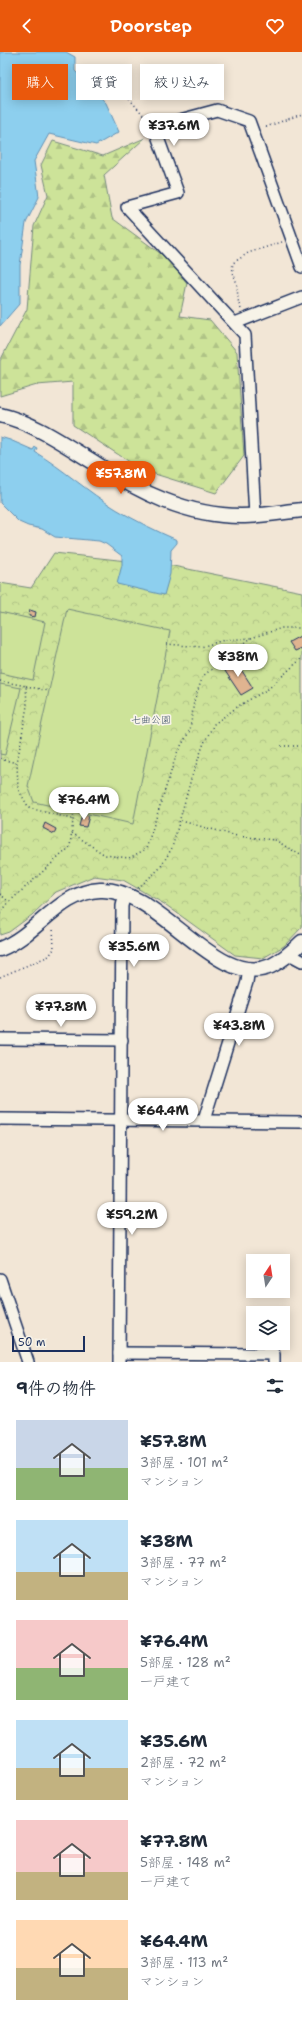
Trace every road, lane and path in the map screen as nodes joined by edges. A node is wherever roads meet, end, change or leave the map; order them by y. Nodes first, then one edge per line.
1 (130, 100) edge
2 (302, 114) edge
3 (154, 127) junction
4 (266, 127) dead end
5 (292, 238) junction
6 (302, 267) edge
7 (302, 297) edge
8 (240, 321) junction
9 (0, 415) edge
10 (302, 510) edge
11 (255, 516) junction
12 (302, 628) edge
13 (251, 638) junction
14 (168, 644) dead end
15 (302, 658) edge
16 (0, 680) edge
17 (26, 686) junction
18 (49, 692) dead end
19 (280, 746) dead end
20 (302, 746) edge
21 (0, 759) edge
22 (17, 763) junction
23 (74, 811) dead end
24 (72, 819) junction
25 (181, 821) junction
26 (72, 833) junction
27 (302, 856) edge
28 (0, 894) edge
29 (129, 895) junction
30 (10, 902) junction
31 (0, 914) edge
32 (45, 918) junction
33 (302, 942) edge
34 (0, 949) edge
35 (289, 954) junction
36 (302, 961) edge
37 (249, 968) junction
38 (0, 977) edge
39 (0, 1039) edge
40 (122, 1040) junction
41 (0, 1119) edge
42 (122, 1120) junction
43 (204, 1120) junction
44 (302, 1122) edge
45 (0, 1279) edge
46 (119, 1357) edge
47 (28, 1362) edge
48 (274, 1362) edge

1 - 3 path
2 - 4 path
3 - 5 street
3 - 8 street
5 - 6 street
5 - 8 path
7 - 8 street
8 - 11 street
9 - 11 street
10 - 11 street
12 - 13 path
13 - 14 path
13 - 26 path
15 - 25 path
16 - 17 path
17 - 18 path
17 - 22 path
19 - 20 path
21 - 22 path
22 - 24 path
23 - 24 path
24 - 26 path
25 - 27 path
25 - 29 path
26 - 30 path
28 - 30 path
29 - 32 street
29 - 37 street
29 - 40 street
30 - 31 path
32 - 34 street
32 - 38 path
33 - 35 street
35 - 36 street
35 - 37 street
37 - 43 street
39 - 40 street
40 - 42 street
41 - 42 street
42 - 43 street
42 - 46 street
43 - 44 street
45 - 47 street
46 - 48 street

